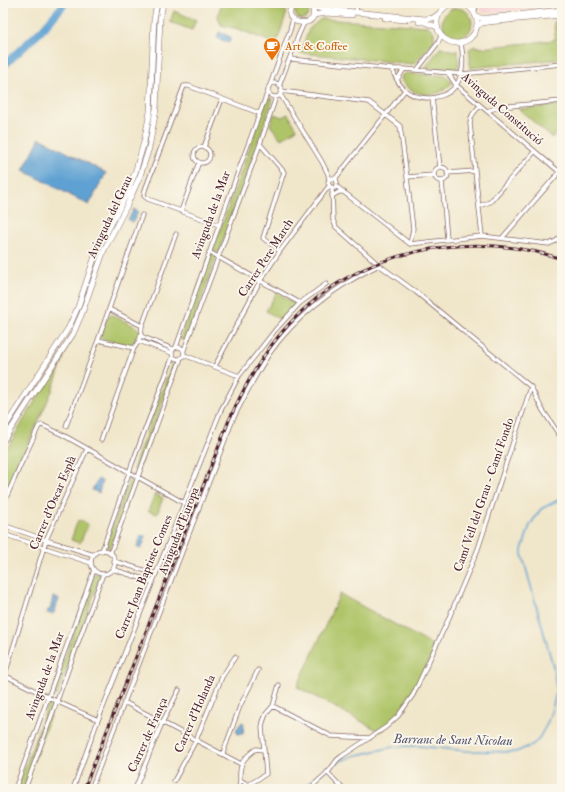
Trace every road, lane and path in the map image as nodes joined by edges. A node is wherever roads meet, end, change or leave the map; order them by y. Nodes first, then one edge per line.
1 (157, 3) edge
2 (163, 3) edge
3 (284, 3) edge
4 (295, 3) edge
5 (357, 3) edge
6 (476, 3) edge
7 (309, 4) edge
8 (466, 4) edge
9 (291, 8) junction
10 (562, 10) edge
11 (356, 12) junction
12 (440, 13) junction
13 (475, 14) junction
14 (313, 15) junction
15 (562, 15) edge
16 (293, 19) junction
17 (304, 23) junction
18 (477, 26) junction
19 (437, 27) junction
20 (441, 36) junction
21 (461, 43) junction
22 (290, 59) junction
23 (562, 64) edge
24 (392, 69) junction
25 (404, 69) junction
26 (417, 70) junction
27 (448, 73) junction
28 (462, 74) junction
29 (397, 80) junction
30 (270, 85) junction
31 (456, 85) junction
32 (280, 86) junction
33 (405, 90) junction
34 (268, 91) junction
35 (281, 92) junction
36 (276, 97) junction
37 (432, 98) junction
38 (222, 99) junction
39 (562, 101) edge
40 (480, 106) junction
41 (487, 111) junction
42 (259, 113) junction
43 (386, 114) junction
44 (260, 144) junction
45 (204, 147) junction
46 (535, 150) junction
47 (199, 162) junction
48 (440, 167) junction
49 (475, 171) junction
50 (561, 172) edge
51 (448, 173) junction
52 (434, 175) junction
53 (407, 177) junction
54 (332, 179) junction
55 (442, 180) junction
56 (335, 186) junction
57 (345, 192) junction
58 (332, 195) junction
59 (479, 206) junction
60 (181, 211) junction
61 (142, 216) dead end
62 (219, 225) junction
63 (176, 234) dead end
64 (482, 236) junction
65 (562, 236) edge
66 (503, 237) junction
67 (447, 239) junction
68 (410, 244) junction
69 (280, 251) junction
70 (209, 252) junction
71 (219, 257) junction
72 (379, 265) junction
73 (260, 281) junction
74 (326, 284) dead end
75 (300, 304) junction
76 (109, 309) junction
77 (142, 326) junction
78 (141, 336) junction
79 (98, 340) junction
80 (139, 341) junction
81 (134, 348) junction
82 (175, 348) junction
83 (184, 350) junction
84 (173, 355) junction
85 (183, 357) junction
86 (215, 366) junction
87 (239, 376) junction
88 (531, 387) junction
89 (66, 426) dead end
90 (3, 430) edge
91 (562, 439) edge
92 (101, 440) dead end
93 (3, 441) edge
94 (87, 449) junction
95 (129, 472) junction
96 (138, 477) junction
97 (184, 503) junction
98 (3, 505) edge
99 (3, 525) edge
100 (3, 534) edge
101 (46, 540) junction
102 (43, 548) junction
103 (102, 551) junction
104 (110, 554) junction
105 (94, 555) junction
106 (114, 561) junction
107 (91, 563) junction
108 (112, 569) junction
109 (94, 570) junction
110 (103, 574) junction
111 (156, 574) junction
112 (153, 582) junction
113 (235, 657) dead end
114 (258, 670) dead end
115 (4, 674) edge
116 (3, 681) edge
117 (279, 685) dead end
118 (179, 690) dead end
119 (49, 697) junction
120 (58, 702) junction
121 (124, 702) junction
122 (273, 706) junction
123 (98, 720) junction
124 (162, 723) junction
125 (370, 738) junction
126 (196, 740) junction
127 (263, 742) junction
128 (256, 749) junction
129 (264, 750) junction
130 (223, 753) junction
131 (241, 764) junction
132 (327, 772) junction
133 (240, 780) junction
134 (174, 781) dead end
135 (249, 785) junction
136 (15, 789) edge
137 (25, 789) edge
138 (73, 789) edge
139 (90, 789) edge
140 (135, 789) edge
141 (239, 789) edge
142 (242, 789) edge
143 (309, 789) edge
144 (343, 789) edge

1 - 90 main road, Avinguda del Grau
2 - 93 main road, Avinguda del Grau
3 - 9 main road
4 - 9 main road
5 - 11 street
6 - 13 street
7 - 11 main road
7 - 14 main road
8 - 12 main road
8 - 13 main road
9 - 16 main road
10 - 13 main road
11 - 12 main road
12 - 19 main road
13 - 18 main road
14 - 17 main road
14 - 19 main road
15 - 18 main road
16 - 17 main road
16 - 30 street
17 - 22 street
18 - 21 main road
19 - 20 main road
20 - 21 main road
20 - 26 street
21 - 28 street
22 - 24 street
22 - 32 street
23 - 28 street
24 - 25 street
24 - 29 street
25 - 26 street
25 - 29 street
26 - 27 street
27 - 28 street
27 - 31 street, Avinguda Constitució
28 - 31 street
29 - 33 street
30 - 32 street
30 - 34 street
31 - 37 street
31 - 40 street, Avinguda Constitució
32 - 35 street
33 - 37 street
33 - 43 street
34 - 36 street
34 - 42 street, Avinguda de la Mar
35 - 36 street
35 - 43 street
35 - 54 street
36 - 44 street, Avinguda de la Mar
37 - 48 street
38 - 42 street
38 - 45 street
38 - 60 street
39 - 41 street
40 - 41 street, Avinguda Constitució
40 - 49 street
41 - 46 street, Avinguda Constitució
42 - 62 street, Avinguda de la Mar
43 - 53 street
43 - 54 street
44 - 69 street
44 - 71 street, Avinguda de la Mar
45 - 47 street
45 - 47 street
46 - 50 street, Avinguda Constitució
46 - 59 street
47 - 60 street
48 - 51 street
48 - 52 street
49 - 51 street
49 - 59 street
50 - 66 street
51 - 55 street
52 - 53 street
52 - 55 street
53 - 68 street
54 - 56 street
54 - 56 street
55 - 67 street
56 - 57 street
56 - 58 street
56 - 69 street, Carrer Pere March
57 - 58 street
57 - 68 street
58 - 72 street
59 - 64 street
60 - 62 street
61 - 76 street
62 - 70 street, Avinguda de la Mar
63 - 77 street
64 - 66 street
64 - 67 street
65 - 66 street
67 - 68 street
69 - 73 street, Carrer Pere March
70 - 71 street
70 - 82 street, Avinguda de la Mar
71 - 73 street
71 - 83 street, Avinguda de la Mar
72 - 88 street
72 - 121 street, Avinguda d'Europa
73 - 75 street
73 - 86 street, Carrer Pere March
74 - 75 street, Carrer Joan Baptiste Comes
75 - 87 street, Carrer Joan Baptiste Comes
76 - 77 street
76 - 79 street
77 - 78 street
78 - 80 street
78 - 82 street
79 - 81 street
79 - 89 street
80 - 81 street
80 - 84 street
81 - 92 street
82 - 83 street
82 - 84 street
83 - 85 street
84 - 85 street
84 - 95 street
85 - 86 street
85 - 96 street
86 - 87 street
87 - 97 street, Carrer Joan Baptiste Comes
88 - 91 street
88 - 125 street, Camí Vell del Grau - Camí Fondo
94 - 95 street
94 - 98 street
94 - 101 street, Carrer d'Oscar Esplà
95 - 96 street
95 - 103 street
96 - 97 street
96 - 104 street
97 - 111 street, Carrer Joan Baptiste Comes
99 - 101 street
100 - 102 street
101 - 102 street, Carrer d'Oscar Esplà
101 - 105 street
102 - 107 street
102 - 115 street, Carrer d'Oscar Esplà
103 - 104 street
103 - 105 street
104 - 106 street
105 - 107 street
106 - 108 street
106 - 111 street
107 - 109 street
108 - 110 street
108 - 112 street
109 - 110 street
109 - 119 street, Avinguda de la Mar
110 - 120 street, Avinguda de la Mar
111 - 112 street, Carrer Joan Baptiste Comes
112 - 123 street, Carrer Joan Baptiste Comes
113 - 126 street, Carrer d'Holanda
114 - 130 street
115 - 116 street, Carrer d'Oscar Esplà
115 - 119 street
117 - 122 street
118 - 124 street, Carrer de França
119 - 120 street
119 - 136 street, Avinguda de la Mar
120 - 123 street
120 - 137 street, Avinguda de la Mar
121 - 124 street
121 - 139 street, Avinguda d'Europa
122 - 125 street
122 - 127 street
123 - 138 street, Carrer Joan Baptiste Comes
124 - 126 street
124 - 140 street, Carrer de França
125 - 132 street, Camí Vell del Grau - Camí Fondo
126 - 130 street
126 - 134 street, Carrer d'Holanda
127 - 128 street
127 - 129 street
128 - 129 street
128 - 131 street
129 - 135 street
130 - 131 street
131 - 133 street
132 - 143 street
132 - 144 street
133 - 135 street
133 - 141 street
135 - 142 street

